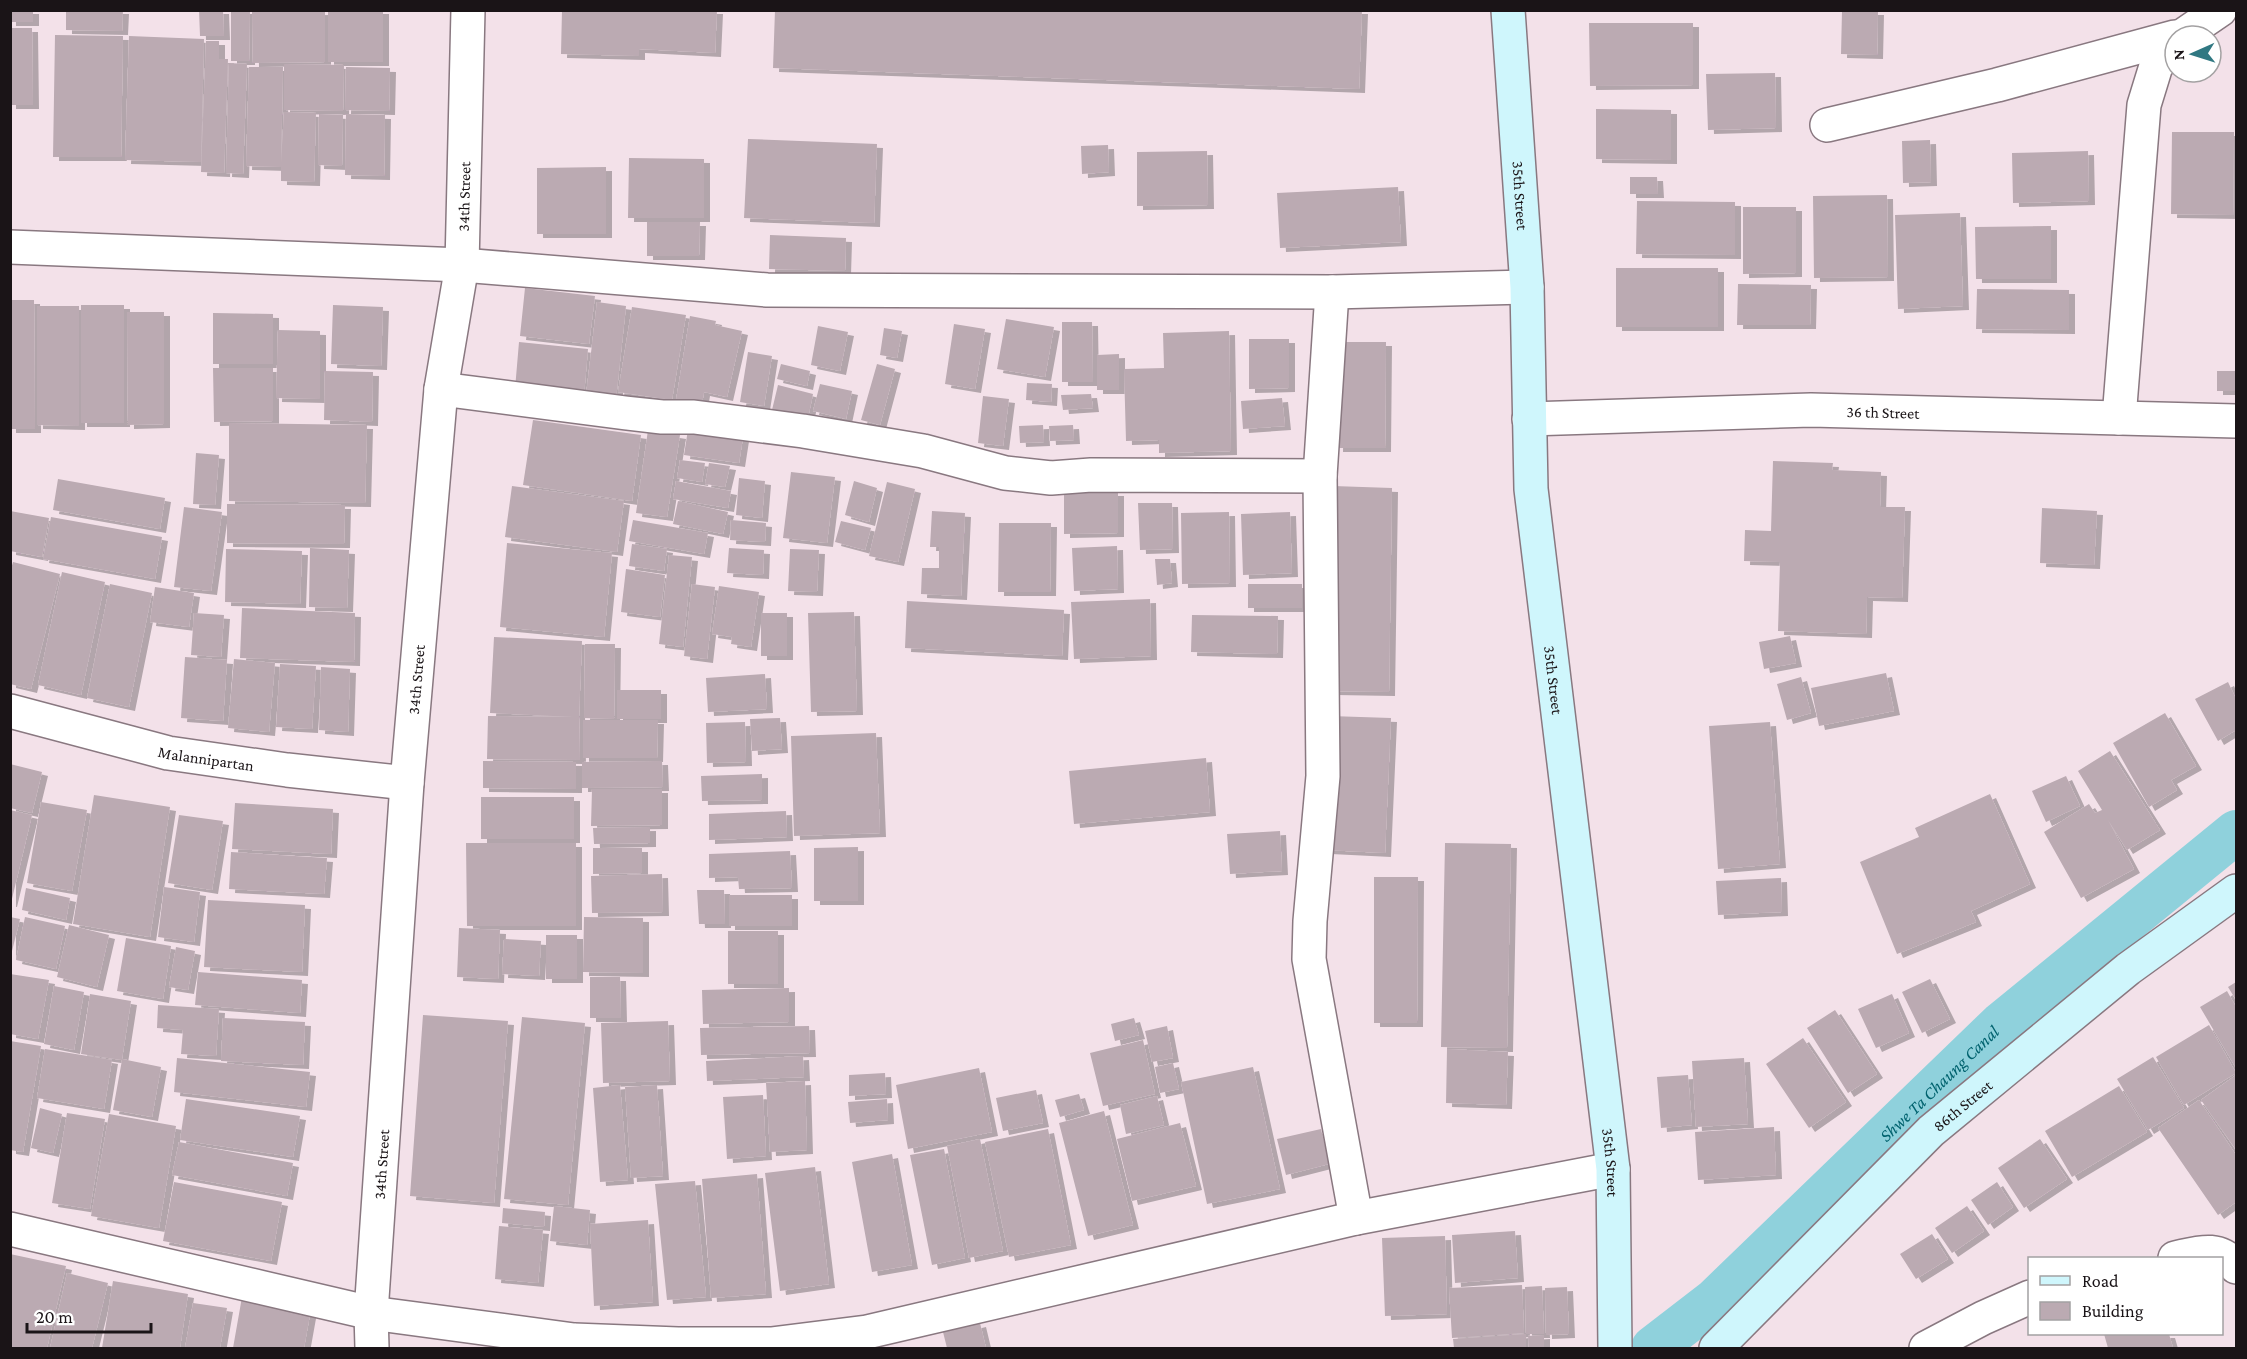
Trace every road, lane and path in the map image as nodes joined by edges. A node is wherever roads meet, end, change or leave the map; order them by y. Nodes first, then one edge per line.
1 (468, 10) edge
2 (1508, 10) edge
3 (2220, 10) edge
4 (2200, 24) edge
5 (2163, 42) edge
6 (2163, 57) edge
7 (1827, 124) dead end
8 (10, 247) edge
9 (462, 266) junction
10 (1527, 287) junction
11 (1332, 292) junction
12 (441, 389) junction
13 (2119, 418) junction
14 (1529, 419) junction
15 (2236, 422) edge
16 (1320, 476) junction
17 (10, 711) edge
18 (407, 783) junction
19 (2236, 891) edge
20 (1613, 1169) junction
21 (1356, 1218) junction
22 (10, 1229) edge
23 (2234, 1256) edge
24 (2180, 1257) edge
25 (2028, 1298) edge
26 (371, 1313) junction
27 (1615, 1343) edge
28 (372, 1348) edge
29 (1716, 1348) edge
30 (1926, 1348) edge

1 - 9 street, 34th Street
2 - 10 main road, 35th Street
3 - 4 street
5 - 7 street
6 - 13 street
8 - 9 street
9 - 11 street
9 - 12 street, 34th Street
10 - 11 street
10 - 14 main road, 35th Street
11 - 16 street
12 - 16 street
12 - 18 street, 34th Street
13 - 14 street, 36 th Street
13 - 15 street, 36 th Street
14 - 20 main road, 35th Street
16 - 21 street
17 - 18 street, Malannipartan
18 - 26 street, 34th Street
19 - 29 main road, 86th Street
20 - 21 street
20 - 27 main road, 35th Street
21 - 26 street
22 - 26 street
23 - 24 street
25 - 30 street
26 - 28 street, 34th Street

